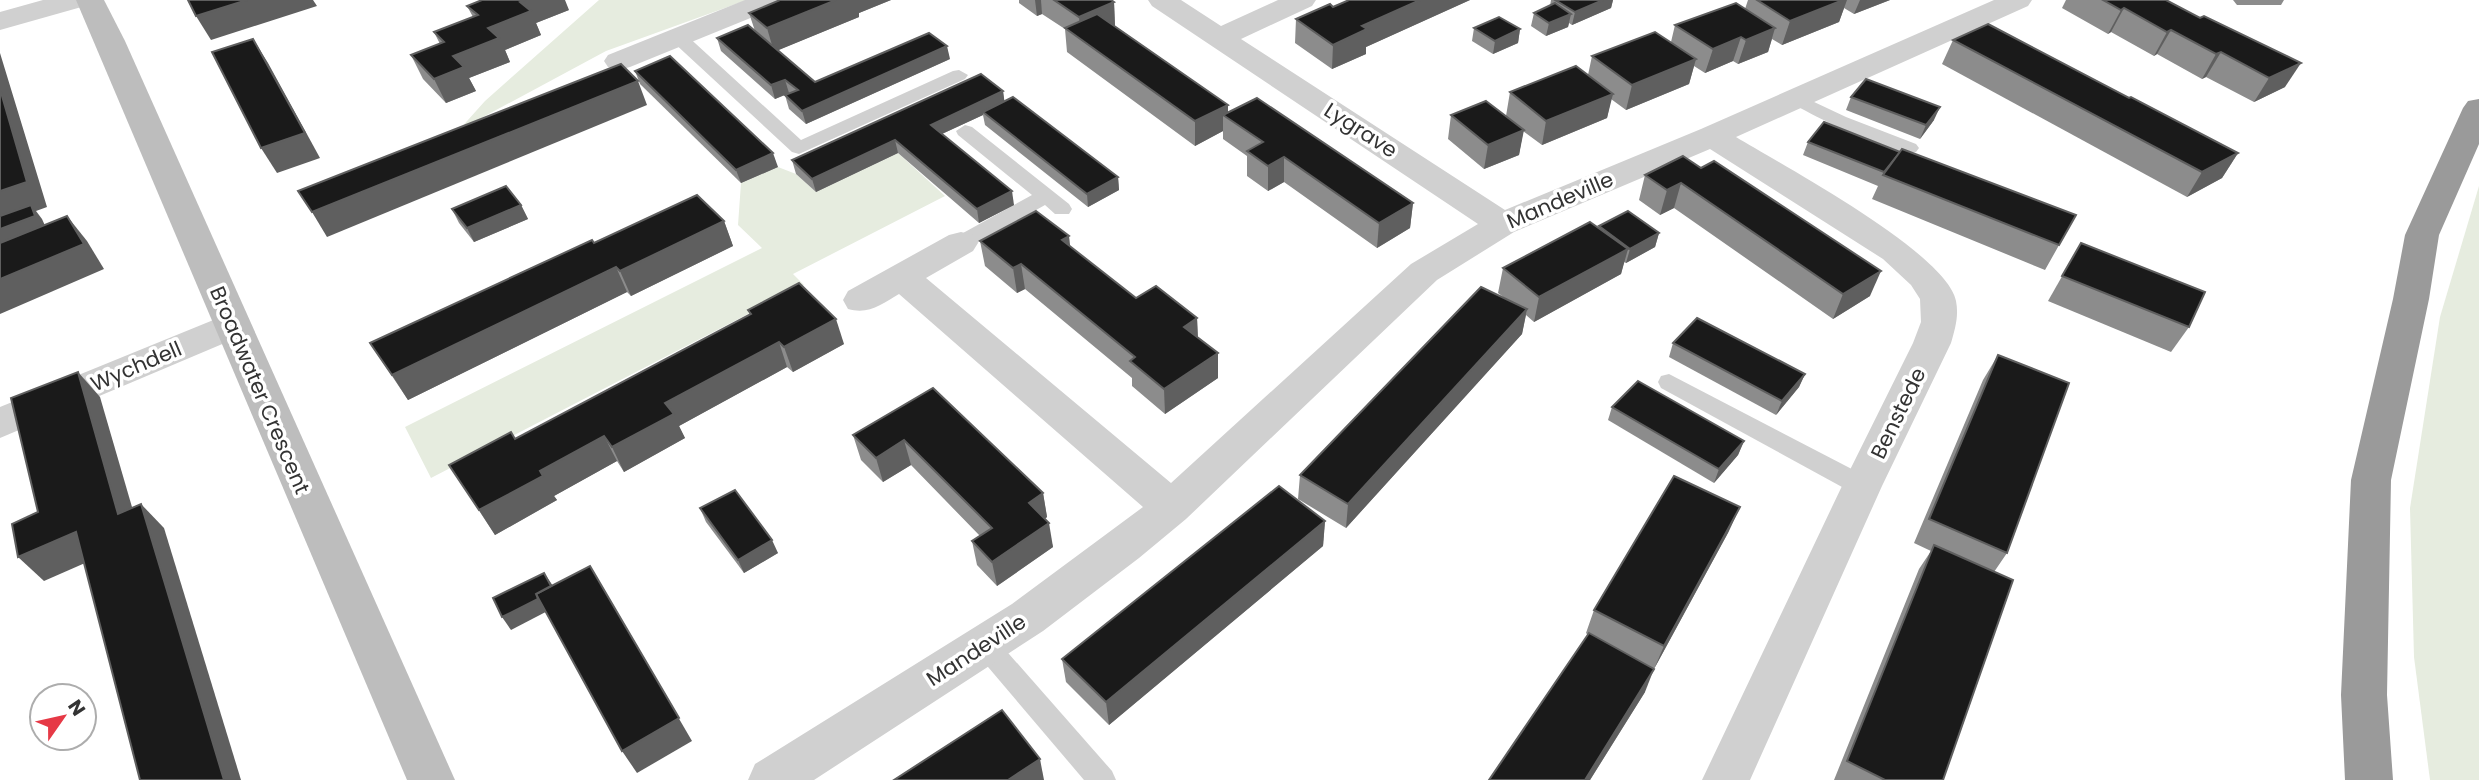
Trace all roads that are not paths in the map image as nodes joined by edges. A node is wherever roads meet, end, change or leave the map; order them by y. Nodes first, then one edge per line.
1 (75, 0) edge
2 (90, 0) edge
3 (770, 0) edge
4 (1162, 0) edge
5 (1302, 0) edge
6 (2018, 0) edge
7 (0, 21) edge
8 (678, 37) junction
9 (1220, 37) junction
10 (619, 61) dead end
11 (959, 75) dead end
12 (1795, 98) junction
13 (2479, 108) edge
14 (965, 131) dead end
15 (1712, 136) junction
16 (1909, 148) edge
17 (1044, 197) junction
18 (1062, 209) dead end
19 (1502, 223) junction
20 (961, 243) joint
21 (902, 277) junction
22 (861, 300) dead end
23 (233, 325) junction
24 (1669, 382) dead end
25 (0, 424) edge
26 (1863, 486) junction
27 (1171, 508) junction
28 (986, 646) junction
29 (431, 780) edge
30 (772, 780) edge
31 (1102, 780) edge
32 (1726, 780) edge
33 (2369, 780) edge

1 - 7 street
2 - 23 street, Broadwater Crescent
3 - 8 street
4 - 9 street, Lygrave
5 - 9 street
6 - 12 street, Mandeville
8 - 10 street
8 - 11 lane
9 - 19 street, Lygrave
12 - 15 street, Mandeville
12 - 16 lane
13 - 33 highway
14 - 17 lane
15 - 19 street, Mandeville
15 - 26 street, Benstede
17 - 18 lane
17 - 20 lane
19 - 27 street, Mandeville
20 - 21 street
21 - 22 street
21 - 27 street
23 - 25 street, Wychdell
23 - 29 street, Broadwater Crescent
24 - 26 lane
26 - 32 street, Benstede
27 - 28 street, Mandeville
28 - 30 street, Mandeville
28 - 31 lane

